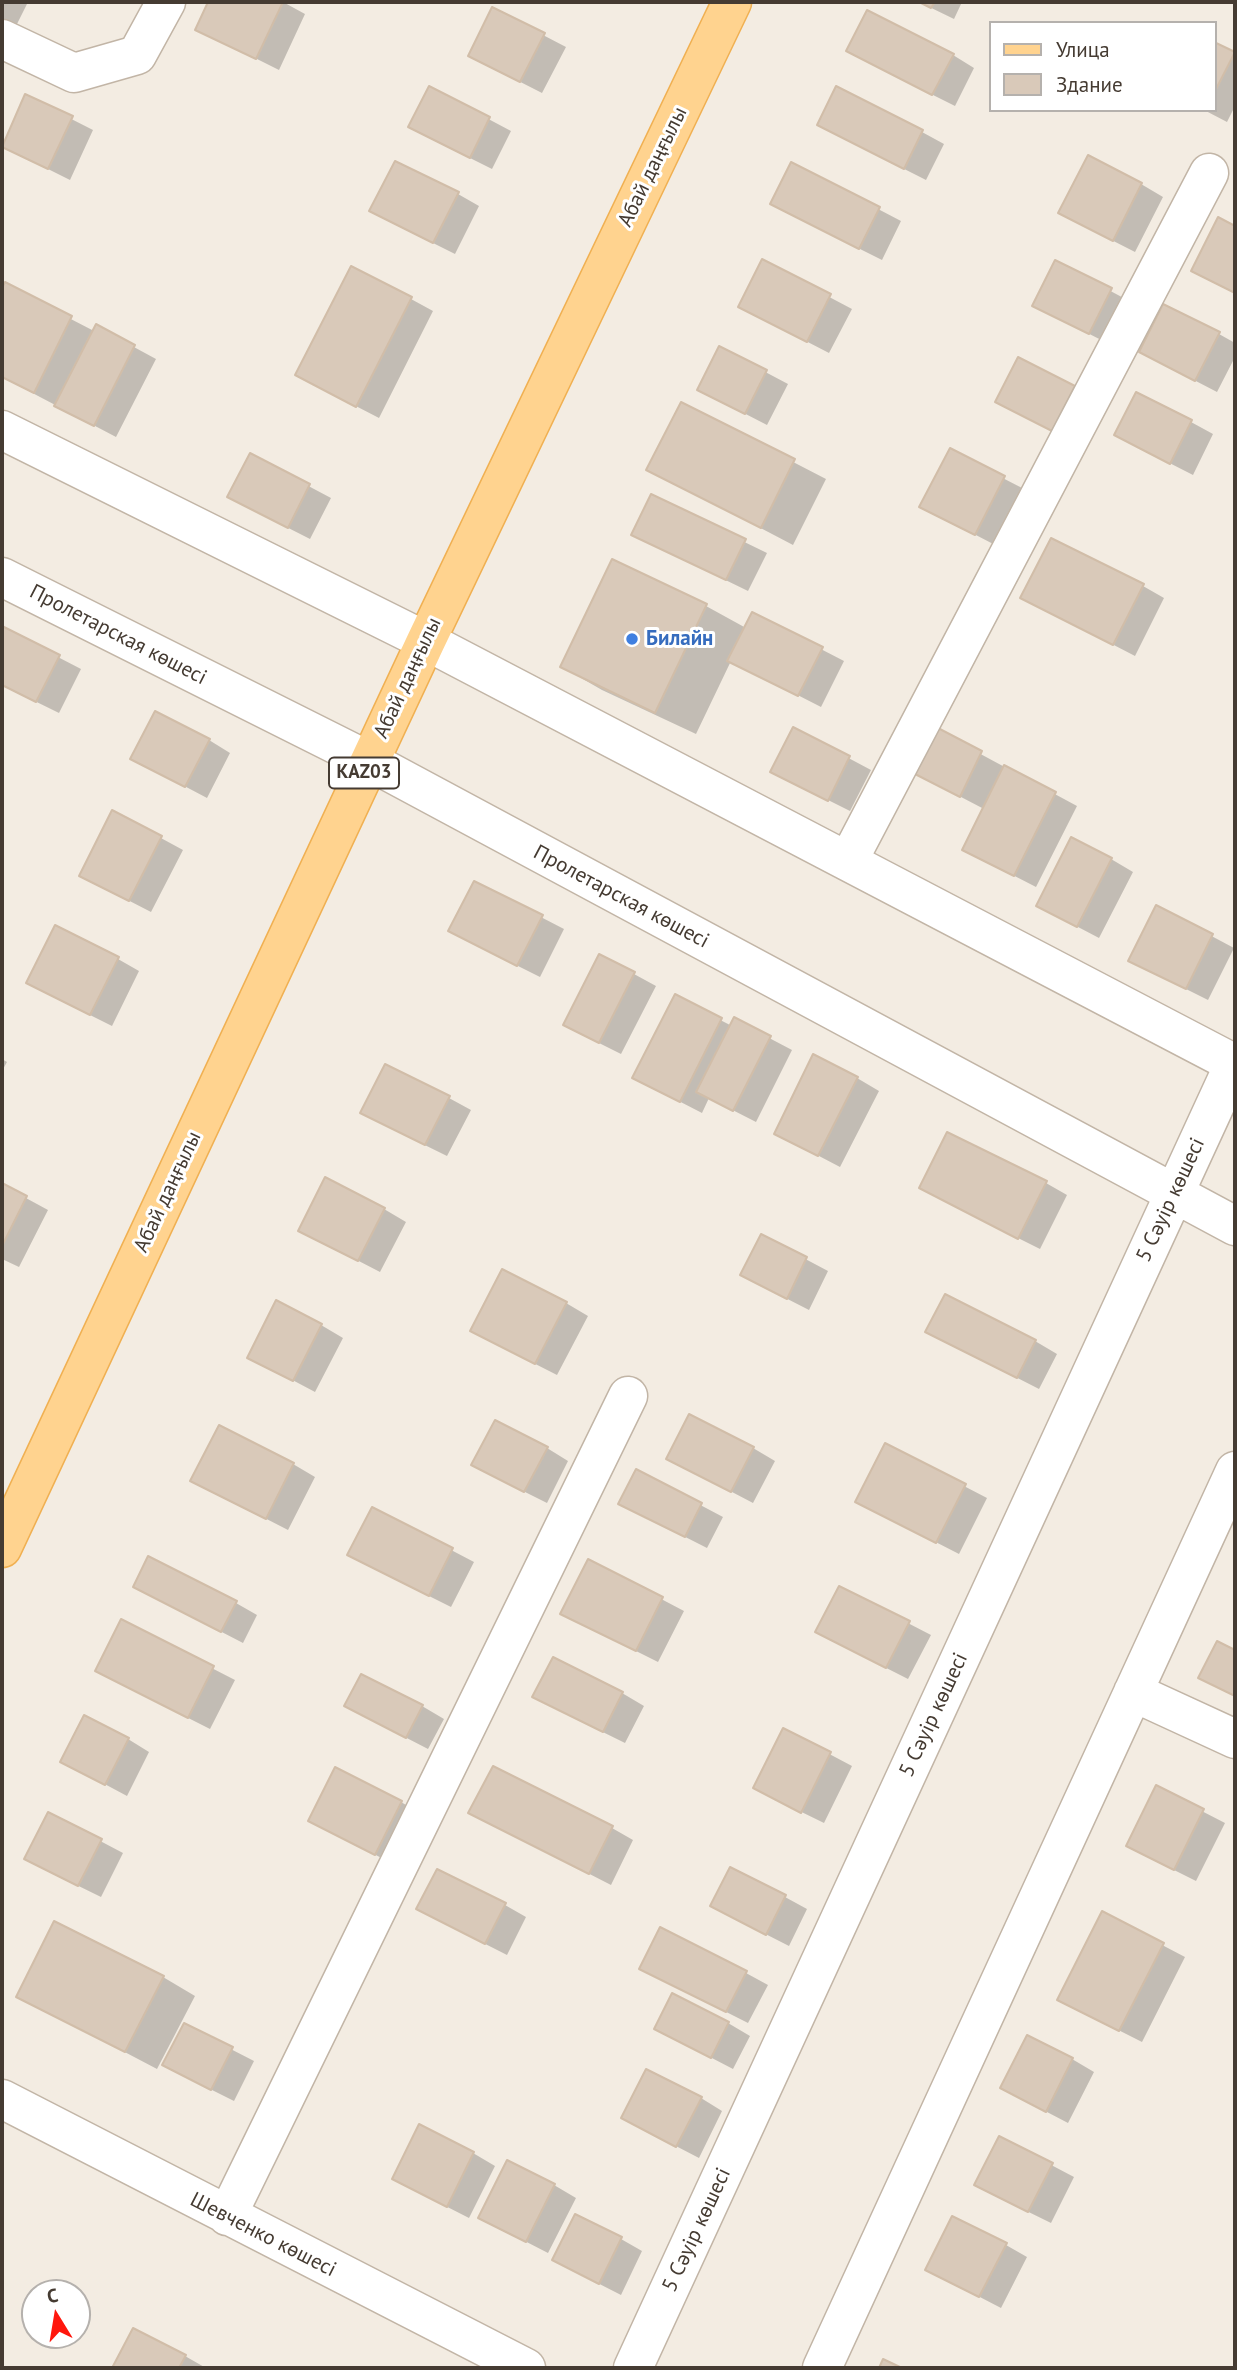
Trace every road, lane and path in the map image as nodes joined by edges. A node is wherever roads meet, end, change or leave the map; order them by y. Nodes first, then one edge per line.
1 (166, 2) edge
2 (732, 2) edge
3 (2, 39) edge
4 (1209, 173) dead end
5 (2, 430) edge
6 (2, 577) edge
7 (426, 641) junction
8 (369, 761) junction
9 (848, 861) junction
10 (1235, 1063) edge
11 (1174, 1194) junction
12 (1235, 1227) edge
13 (628, 1396) dead end
14 (1235, 1471) edge
15 (2, 1548) edge
16 (1133, 1692) junction
17 (1235, 1740) edge
18 (2, 2099) edge
19 (227, 2216) junction
20 (526, 2368) edge
21 (633, 2368) edge
22 (822, 2368) edge

1 - 3 street
2 - 7 main road, Абай даңғылы / KАZ03
4 - 9 street
5 - 7 street
6 - 8 street, Пролетарская көшесі
7 - 8 main road, Абай даңғылы / KАZ03
7 - 9 street
8 - 11 street, Пролетарская көшесі
8 - 15 main road, Абай даңғылы / KАZ03
9 - 10 street
10 - 11 street, 5 Сәуір көшесі
11 - 12 street, Пролетарская көшесі
11 - 21 street, 5 Сәуір көшесі
13 - 19 street
14 - 16 street
16 - 17 street
16 - 22 street
18 - 19 street, Шевченко көшесі
19 - 20 street, Шевченко көшесі

